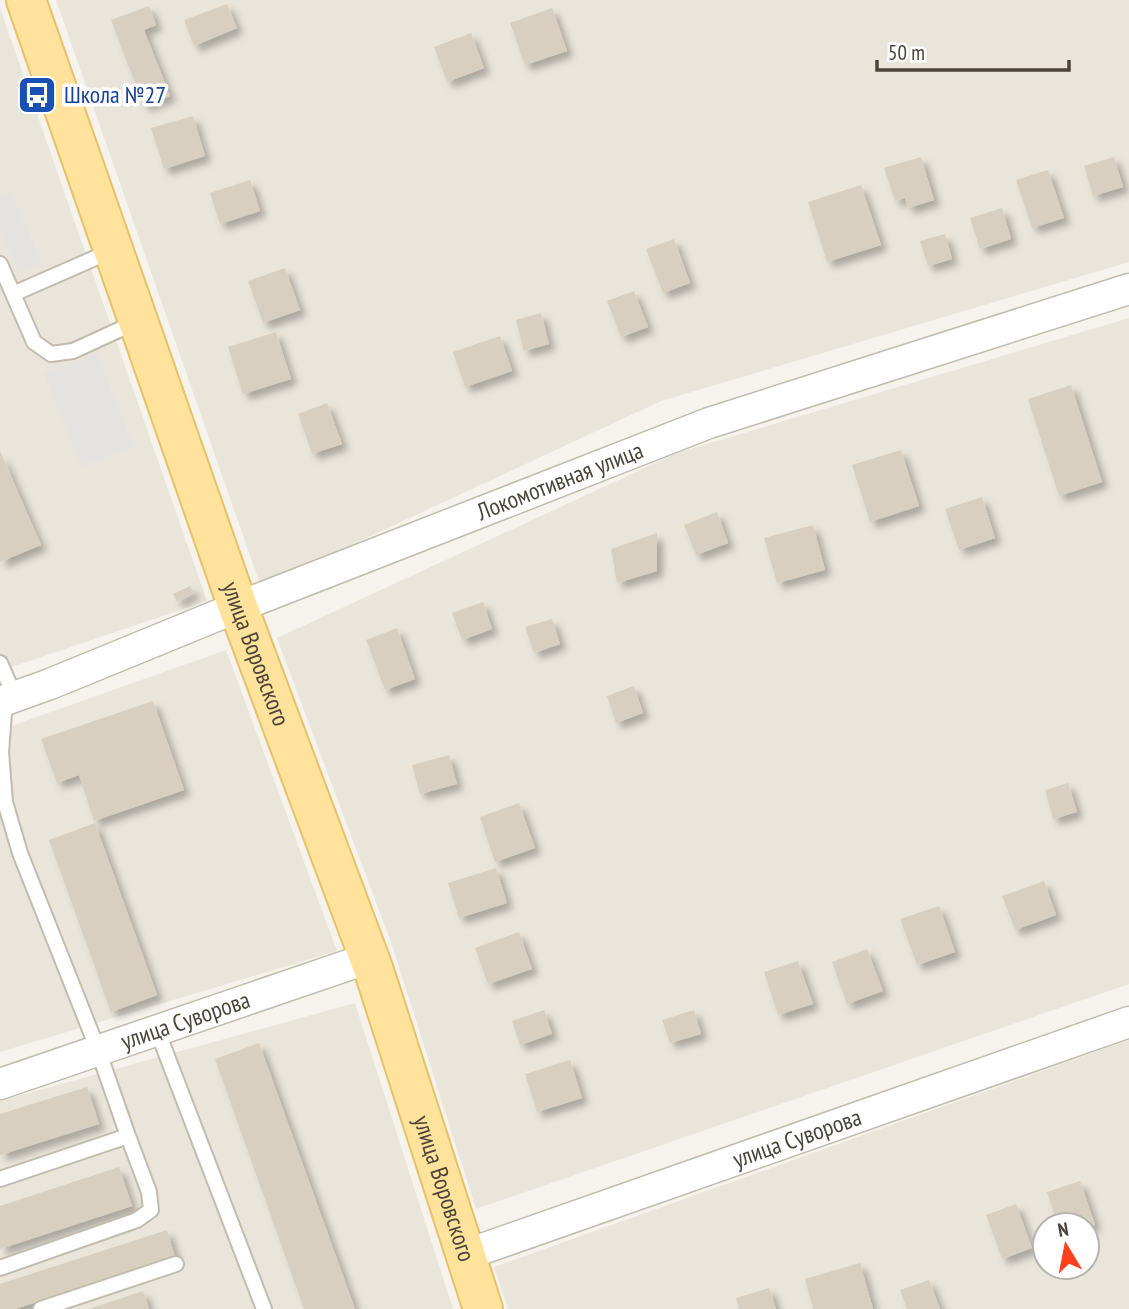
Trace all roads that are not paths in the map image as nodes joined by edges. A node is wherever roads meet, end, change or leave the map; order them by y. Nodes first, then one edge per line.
1 (26, 0) edge
2 (113, 250) junction
3 (0, 264) edge
4 (1129, 289) edge
5 (13, 294) junction
6 (138, 321) junction
7 (238, 607) junction
8 (0, 663) edge
9 (7, 700) edge
10 (369, 958) junction
11 (1129, 1022) edge
12 (157, 1030) junction
13 (98, 1050) junction
14 (0, 1084) edge
15 (128, 1136) junction
16 (0, 1179) edge
17 (465, 1255) junction
18 (176, 1264) dead end
19 (0, 1268) edge
20 (41, 1309) edge
21 (264, 1309) edge
22 (483, 1309) edge

1 - 2 main road, улица Воровского
2 - 5 lane
2 - 6 main road, улица Воровского
3 - 5 lane
4 - 7 street, Локомотивная улица
5 - 6 lane
6 - 7 main road, улица Воровского
7 - 9 street, Локомотивная улица
7 - 10 main road, улица Воровского
8 - 9 lane
9 - 13 lane
10 - 12 street, улица Суворова
10 - 17 main road, улица Воровского
11 - 17 street, улица Суворова
12 - 13 street, улица Суворова
12 - 21 lane
13 - 14 street, улица Суворова
13 - 15 lane
15 - 16 lane
15 - 19 lane
17 - 22 main road, улица Воровского
18 - 20 lane

